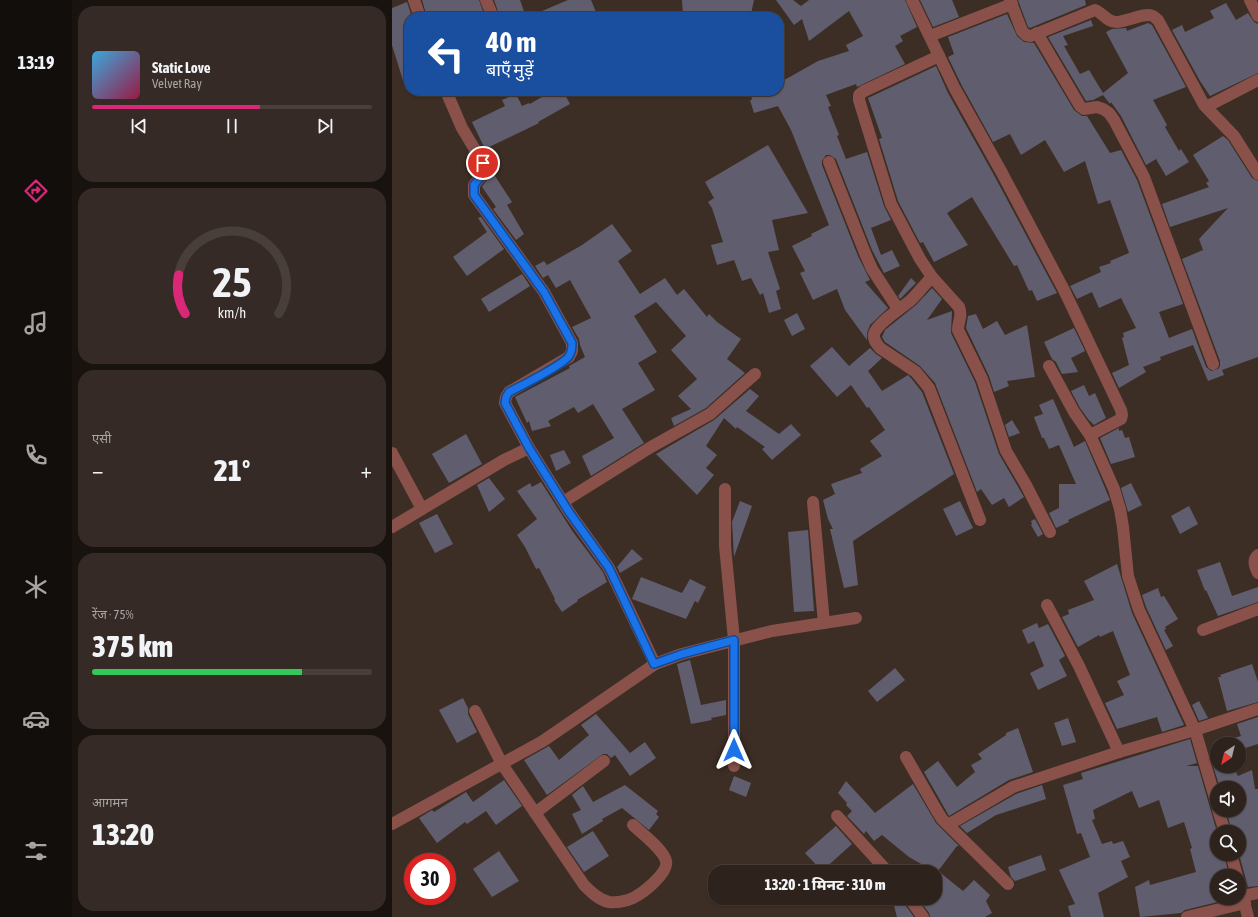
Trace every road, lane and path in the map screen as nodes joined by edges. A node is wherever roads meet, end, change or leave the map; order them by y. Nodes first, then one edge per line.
1 (414, 0) edge
2 (486, 0) edge
3 (912, 0) edge
4 (1250, 0) edge
5 (1011, 2) edge
6 (418, 12) edge
7 (491, 12) edge
8 (1258, 16) edge
9 (1037, 33) junction
10 (930, 36) junction
11 (939, 56) junction
12 (1258, 80) edge
13 (448, 96) edge
14 (1206, 108) junction
15 (829, 162) dead end
16 (1258, 174) edge
17 (932, 277) junction
18 (898, 310) junction
19 (1213, 364) dead end
20 (1049, 366) dead end
21 (755, 374) dead end
22 (1090, 435) junction
23 (529, 448) junction
24 (392, 453) edge
25 (725, 489) dead end
26 (563, 502) junction
27 (813, 502) dead end
28 (422, 508) junction
29 (980, 520) dead end
30 (392, 527) edge
31 (1050, 532) dead end
32 (1258, 555) edge
33 (1258, 573) edge
34 (1047, 605) dead end
35 (1258, 609) edge
36 (856, 618) dead end
37 (824, 623) junction
38 (1203, 630) dead end
39 (734, 640) junction
40 (654, 664) junction
41 (1258, 709) edge
42 (474, 712) dead end
43 (1195, 730) junction
44 (1119, 752) junction
45 (906, 756) dead end
46 (604, 762) dead end
47 (502, 764) junction
48 (734, 766) dead end
49 (1210, 781) edge
50 (535, 813) junction
51 (837, 816) dead end
52 (392, 824) edge
53 (633, 825) dead end
54 (948, 825) junction
55 (882, 865) edge
56 (1008, 884) dead end
57 (1258, 893) edge
58 (1246, 898) edge
59 (914, 905) edge
60 (1225, 905) edge
61 (1245, 905) edge
62 (923, 917) edge
63 (1187, 917) edge
64 (1248, 917) edge

1 - 6 street
2 - 7 street
3 - 10 street
4 - 8 street
5 - 9 street
5 - 10 street
9 - 14 street
9 - 19 street
10 - 11 street
11 - 17 street
11 - 22 street
12 - 14 street
13 - 23 street
14 - 16 street
15 - 18 street
17 - 18 street
17 - 31 street
18 - 29 street
20 - 22 street
21 - 26 street
22 - 43 street
23 - 26 street
23 - 28 street
24 - 28 street
25 - 39 street
26 - 40 street
27 - 37 street
28 - 30 street
32 - 33 street
34 - 44 street
35 - 38 street
36 - 37 street
37 - 39 street
39 - 40 street
39 - 48 street
40 - 47 street
41 - 43 street
42 - 47 street
43 - 44 street
43 - 49 street
44 - 54 street
45 - 54 street
46 - 50 street
47 - 50 street
47 - 52 street
50 - 53 street
51 - 55 street
54 - 56 street
57 - 58 street
59 - 62 street
60 - 63 street
61 - 64 street

